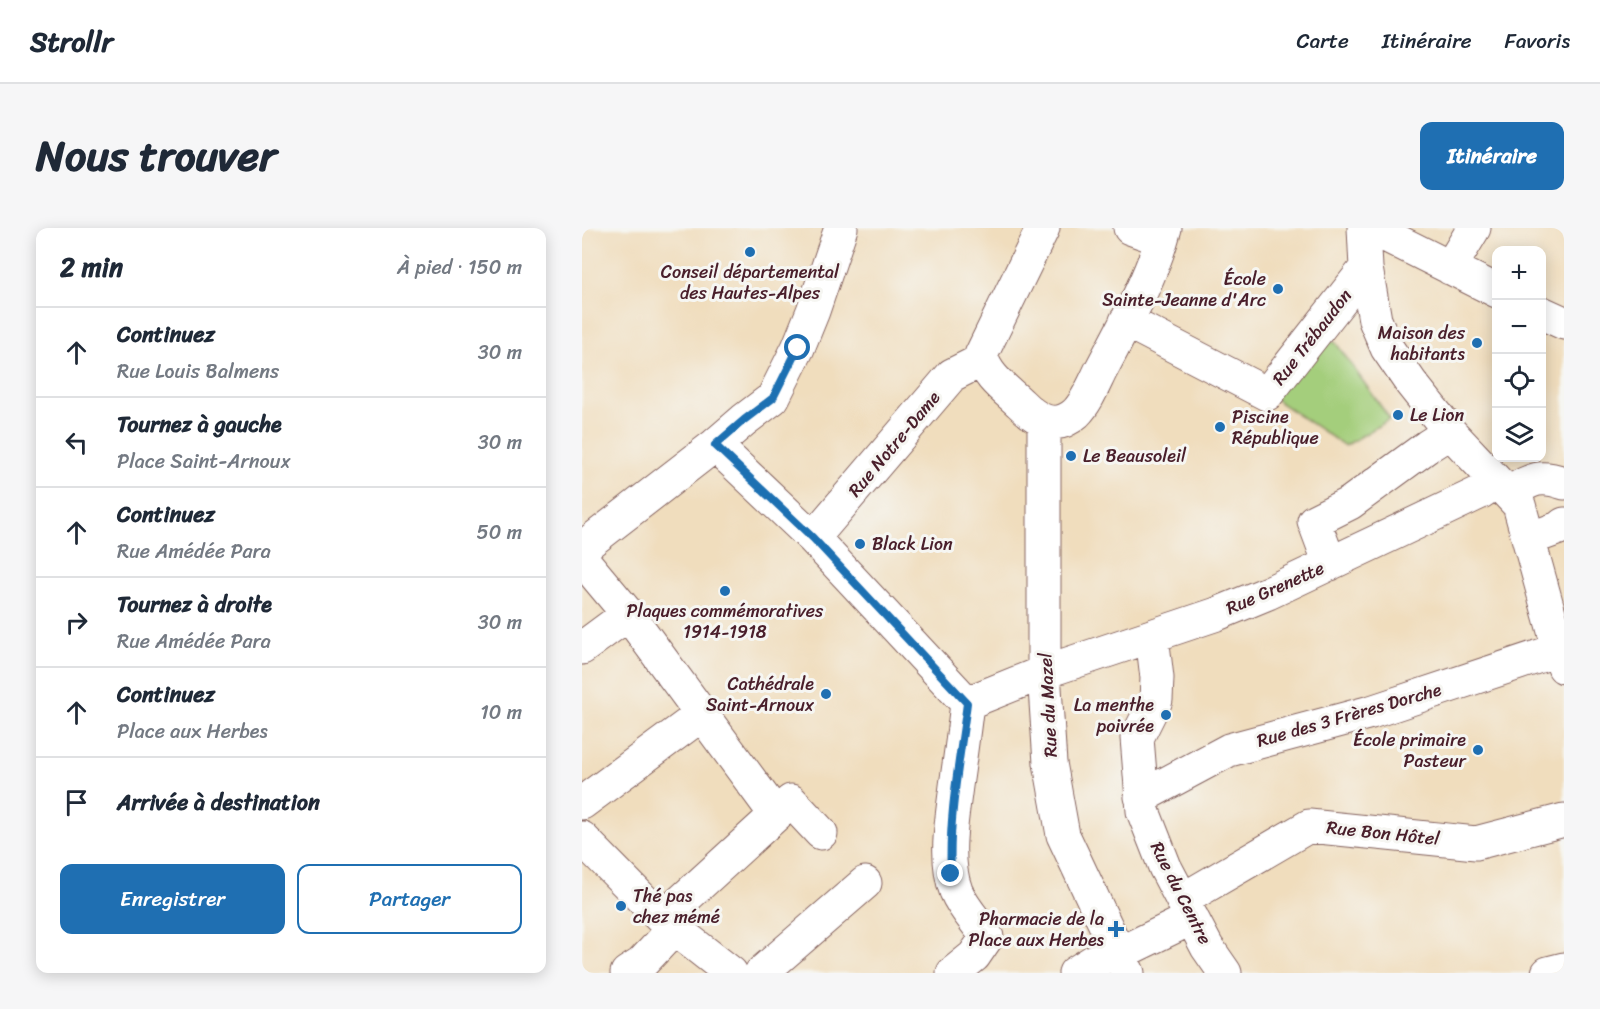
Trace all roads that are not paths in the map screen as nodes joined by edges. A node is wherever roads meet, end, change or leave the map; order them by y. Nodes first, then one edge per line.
1 (841, 228) edge
2 (1042, 228) edge
3 (1130, 228) edge
4 (1160, 228) edge
5 (1165, 228) edge
6 (1364, 228) edge
7 (1371, 228) edge
8 (1474, 228) edge
9 (1416, 237) edge
10 (1366, 268) junction
11 (1450, 268) junction
12 (1492, 289) edge
13 (1546, 315) edge
14 (1126, 321) junction
15 (1564, 323) edge
16 (982, 360) junction
17 (1044, 422) junction
18 (1450, 432) junction
19 (715, 445) junction
20 (1564, 483) edge
21 (1503, 488) junction
22 (1564, 524) edge
23 (813, 538) junction
24 (1529, 539) junction
25 (582, 548) edge
26 (582, 559) edge
27 (1330, 564) junction
28 (628, 614) junction
29 (1152, 636) junction
30 (582, 648) edge
31 (1559, 655) edge
32 (1044, 672) junction
33 (967, 703) junction
34 (701, 715) junction
35 (1141, 797) junction
36 (582, 803) edge
37 (776, 816) junction
38 (1564, 820) edge
39 (821, 833) dead end
40 (582, 838) edge
41 (865, 883) dead end
42 (1187, 909) junction
43 (668, 924) junction
44 (963, 964) edge
45 (1123, 964) edge
46 (1564, 969) edge
47 (627, 973) edge
48 (731, 973) edge
49 (761, 973) edge
50 (1075, 973) edge
51 (1225, 973) edge
52 (1548, 973) edge

1 - 19 street
2 - 16 street
3 - 4 street
5 - 14 street
6 - 10 street
7 - 9 street
8 - 11 street
9 - 11 street
10 - 14 street, Rue Trébaudon
10 - 18 street
11 - 12 street
13 - 15 street
14 - 17 street
16 - 17 street
16 - 23 street, Rue Notre-Dame
17 - 32 street, Rue du Mazel
18 - 21 street
18 - 27 street
19 - 23 street
19 - 25 street
20 - 21 street, Rue Grenette
21 - 24 street
21 - 27 street, Rue Grenette
22 - 24 street
23 - 33 street
24 - 31 street
26 - 28 street
27 - 29 street, Rue Grenette
28 - 30 street
28 - 34 street
29 - 32 street, Rue Grenette
29 - 35 street, Rue du Centre
31 - 35 street, Rue des 3 Frères Dorche
32 - 33 street, Rue Grenette
32 - 45 street, Rue du Mazel
33 - 44 street
34 - 36 street
34 - 37 street
35 - 42 street, Rue du Centre
37 - 39 street
37 - 43 street
38 - 42 street, Rue Bon Hôtel
40 - 43 street
41 - 49 street
42 - 45 street, Rue Bon Hôtel
42 - 51 street, Rue du Centre
43 - 47 street
43 - 48 street
45 - 50 street, Rue Bon Hôtel
46 - 52 street

